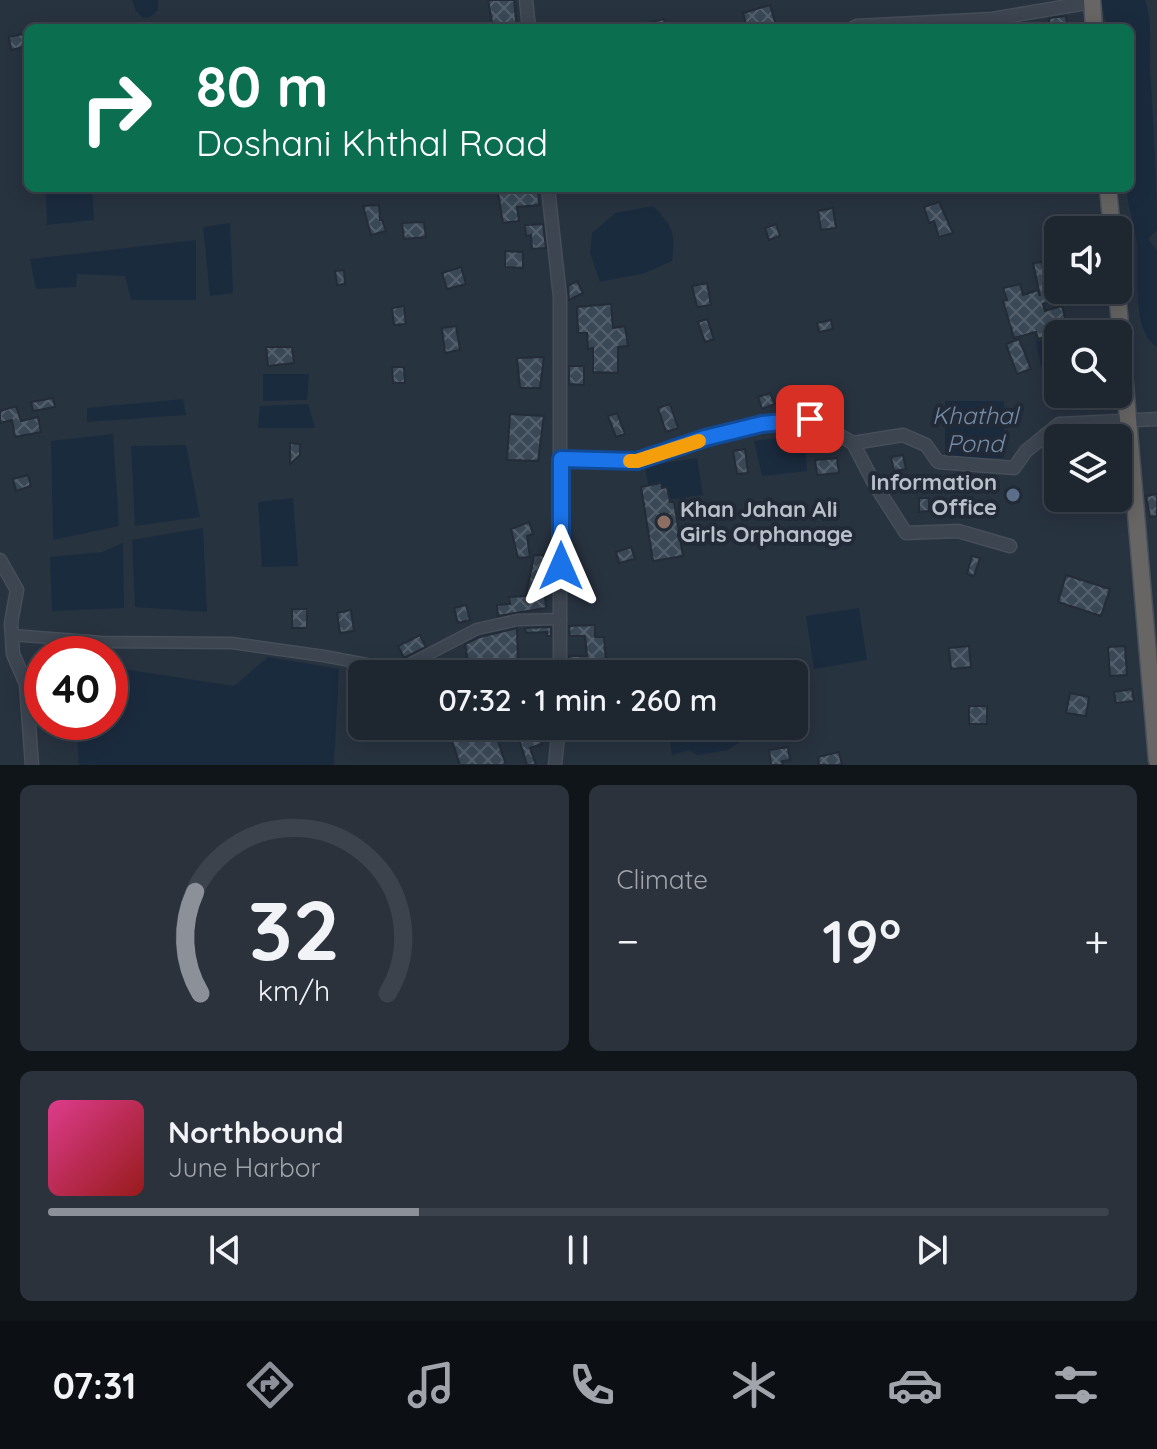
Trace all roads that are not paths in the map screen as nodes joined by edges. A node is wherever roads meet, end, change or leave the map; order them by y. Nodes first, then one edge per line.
1 (526, 0) edge
2 (1092, 1) edge
3 (529, 24) edge
4 (896, 24) edge
5 (1094, 24) edge
6 (548, 192) edge
7 (1108, 192) edge
8 (1111, 216) edge
9 (1118, 304) edge
10 (1157, 419) edge
11 (1128, 422) junction
12 (853, 443) junction
13 (561, 459) junction
14 (1010, 546) dead end
15 (0, 560) edge
16 (561, 619) junction
17 (12, 635) junction
18 (560, 660) edge
19 (558, 740) edge
20 (1157, 760) edge
21 (32, 765) edge
22 (555, 765) edge

1 - 3 street
2 - 4 street
2 - 5 highway
6 - 13 street
7 - 8 highway
9 - 11 highway
10 - 11 street
11 - 12 street
11 - 20 highway
12 - 13 street
12 - 14 street
13 - 16 street
15 - 17 street
16 - 17 street
16 - 18 street
17 - 21 street
19 - 22 street

